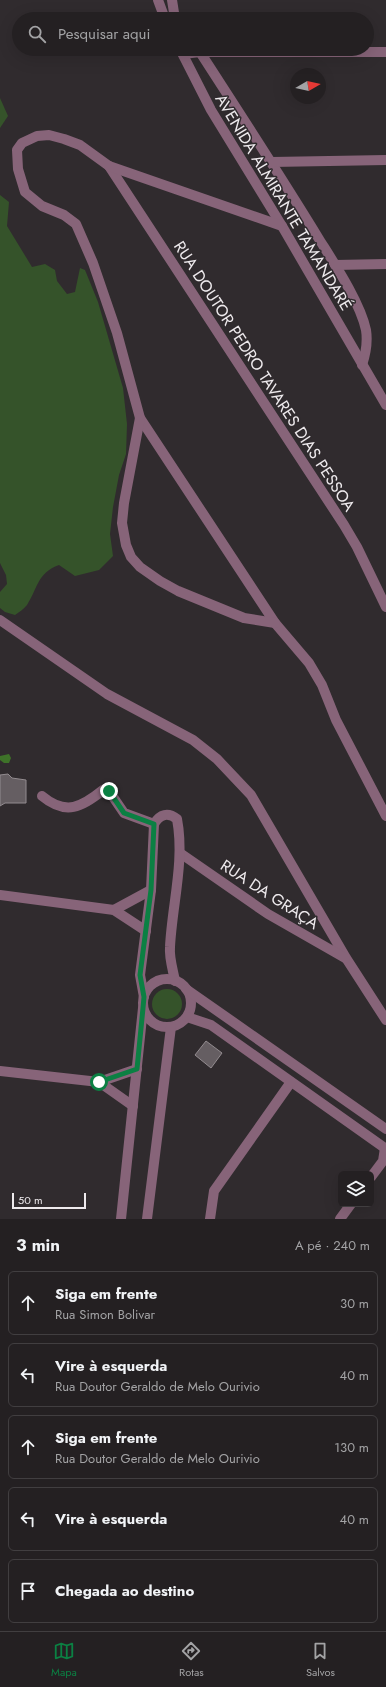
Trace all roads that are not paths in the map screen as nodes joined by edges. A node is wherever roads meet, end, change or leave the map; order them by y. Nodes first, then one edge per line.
1 (158, 0) edge
2 (172, 0) edge
3 (162, 12) edge
4 (173, 12) edge
5 (374, 52) edge
6 (386, 52) edge
7 (184, 56) edge
8 (203, 56) edge
9 (386, 160) edge
10 (272, 162) junction
11 (109, 166) junction
12 (282, 226) junction
13 (386, 264) edge
14 (335, 265) junction
15 (362, 365) junction
16 (381, 391) edge
17 (386, 405) edge
18 (140, 418) junction
19 (386, 607) edge
20 (0, 620) edge
21 (275, 624) junction
22 (42, 796) dead end
23 (386, 816) edge
24 (154, 824) junction
25 (180, 853) junction
26 (151, 890) junction
27 (0, 895) edge
28 (114, 910) junction
29 (146, 931) junction
30 (346, 958) junction
31 (175, 981) junction
32 (186, 989) junction
33 (144, 997) junction
34 (143, 1008) junction
35 (187, 1017) junction
36 (386, 1020) edge
37 (171, 1027) junction
38 (137, 1069) junction
39 (0, 1071) edge
40 (99, 1082) junction
41 (291, 1082) junction
42 (133, 1106) junction
43 (386, 1129) edge
44 (386, 1149) edge
45 (385, 1160) edge
46 (374, 1173) edge
47 (349, 1207) edge
48 (121, 1219) edge
49 (147, 1219) edge
50 (210, 1219) edge
51 (340, 1219) edge

1 - 3 street
2 - 4 street
5 - 6 street
7 - 12 street, AVENIDA ALMIRANTE TAMANDARÉ
8 - 10 street, AVENIDA ALMIRANTE TAMANDARÉ
9 - 10 street
10 - 14 street, AVENIDA ALMIRANTE TAMANDARÉ
11 - 12 street
11 - 18 street
11 - 19 street, RUA DOUTOR PEDRO TAVARES DIAS PESSOA
12 - 15 street, AVENIDA ALMIRANTE TAMANDARÉ
13 - 14 street
14 - 15 street, AVENIDA ALMIRANTE TAMANDARÉ
15 - 16 street, AVENIDA ALMIRANTE TAMANDARÉ
16 - 17 street, AVENIDA ALMIRANTE TAMANDARÉ
18 - 21 street
18 - 21 street
20 - 30 street
21 - 23 street
22 - 24 street
24 - 25 street
24 - 26 street
25 - 30 street, RUA DA GRAÇA
25 - 31 street
26 - 28 street
26 - 29 street
27 - 28 street
28 - 29 street
29 - 33 street
30 - 36 street
31 - 32 street
31 - 33 street
32 - 35 street
32 - 43 street
33 - 34 street
34 - 37 street
34 - 38 street
35 - 37 street
35 - 41 street
37 - 49 street
38 - 40 street
38 - 42 street
39 - 40 street
40 - 42 street
41 - 44 street
41 - 50 street
42 - 48 street
44 - 45 street
45 - 46 street
47 - 51 street

